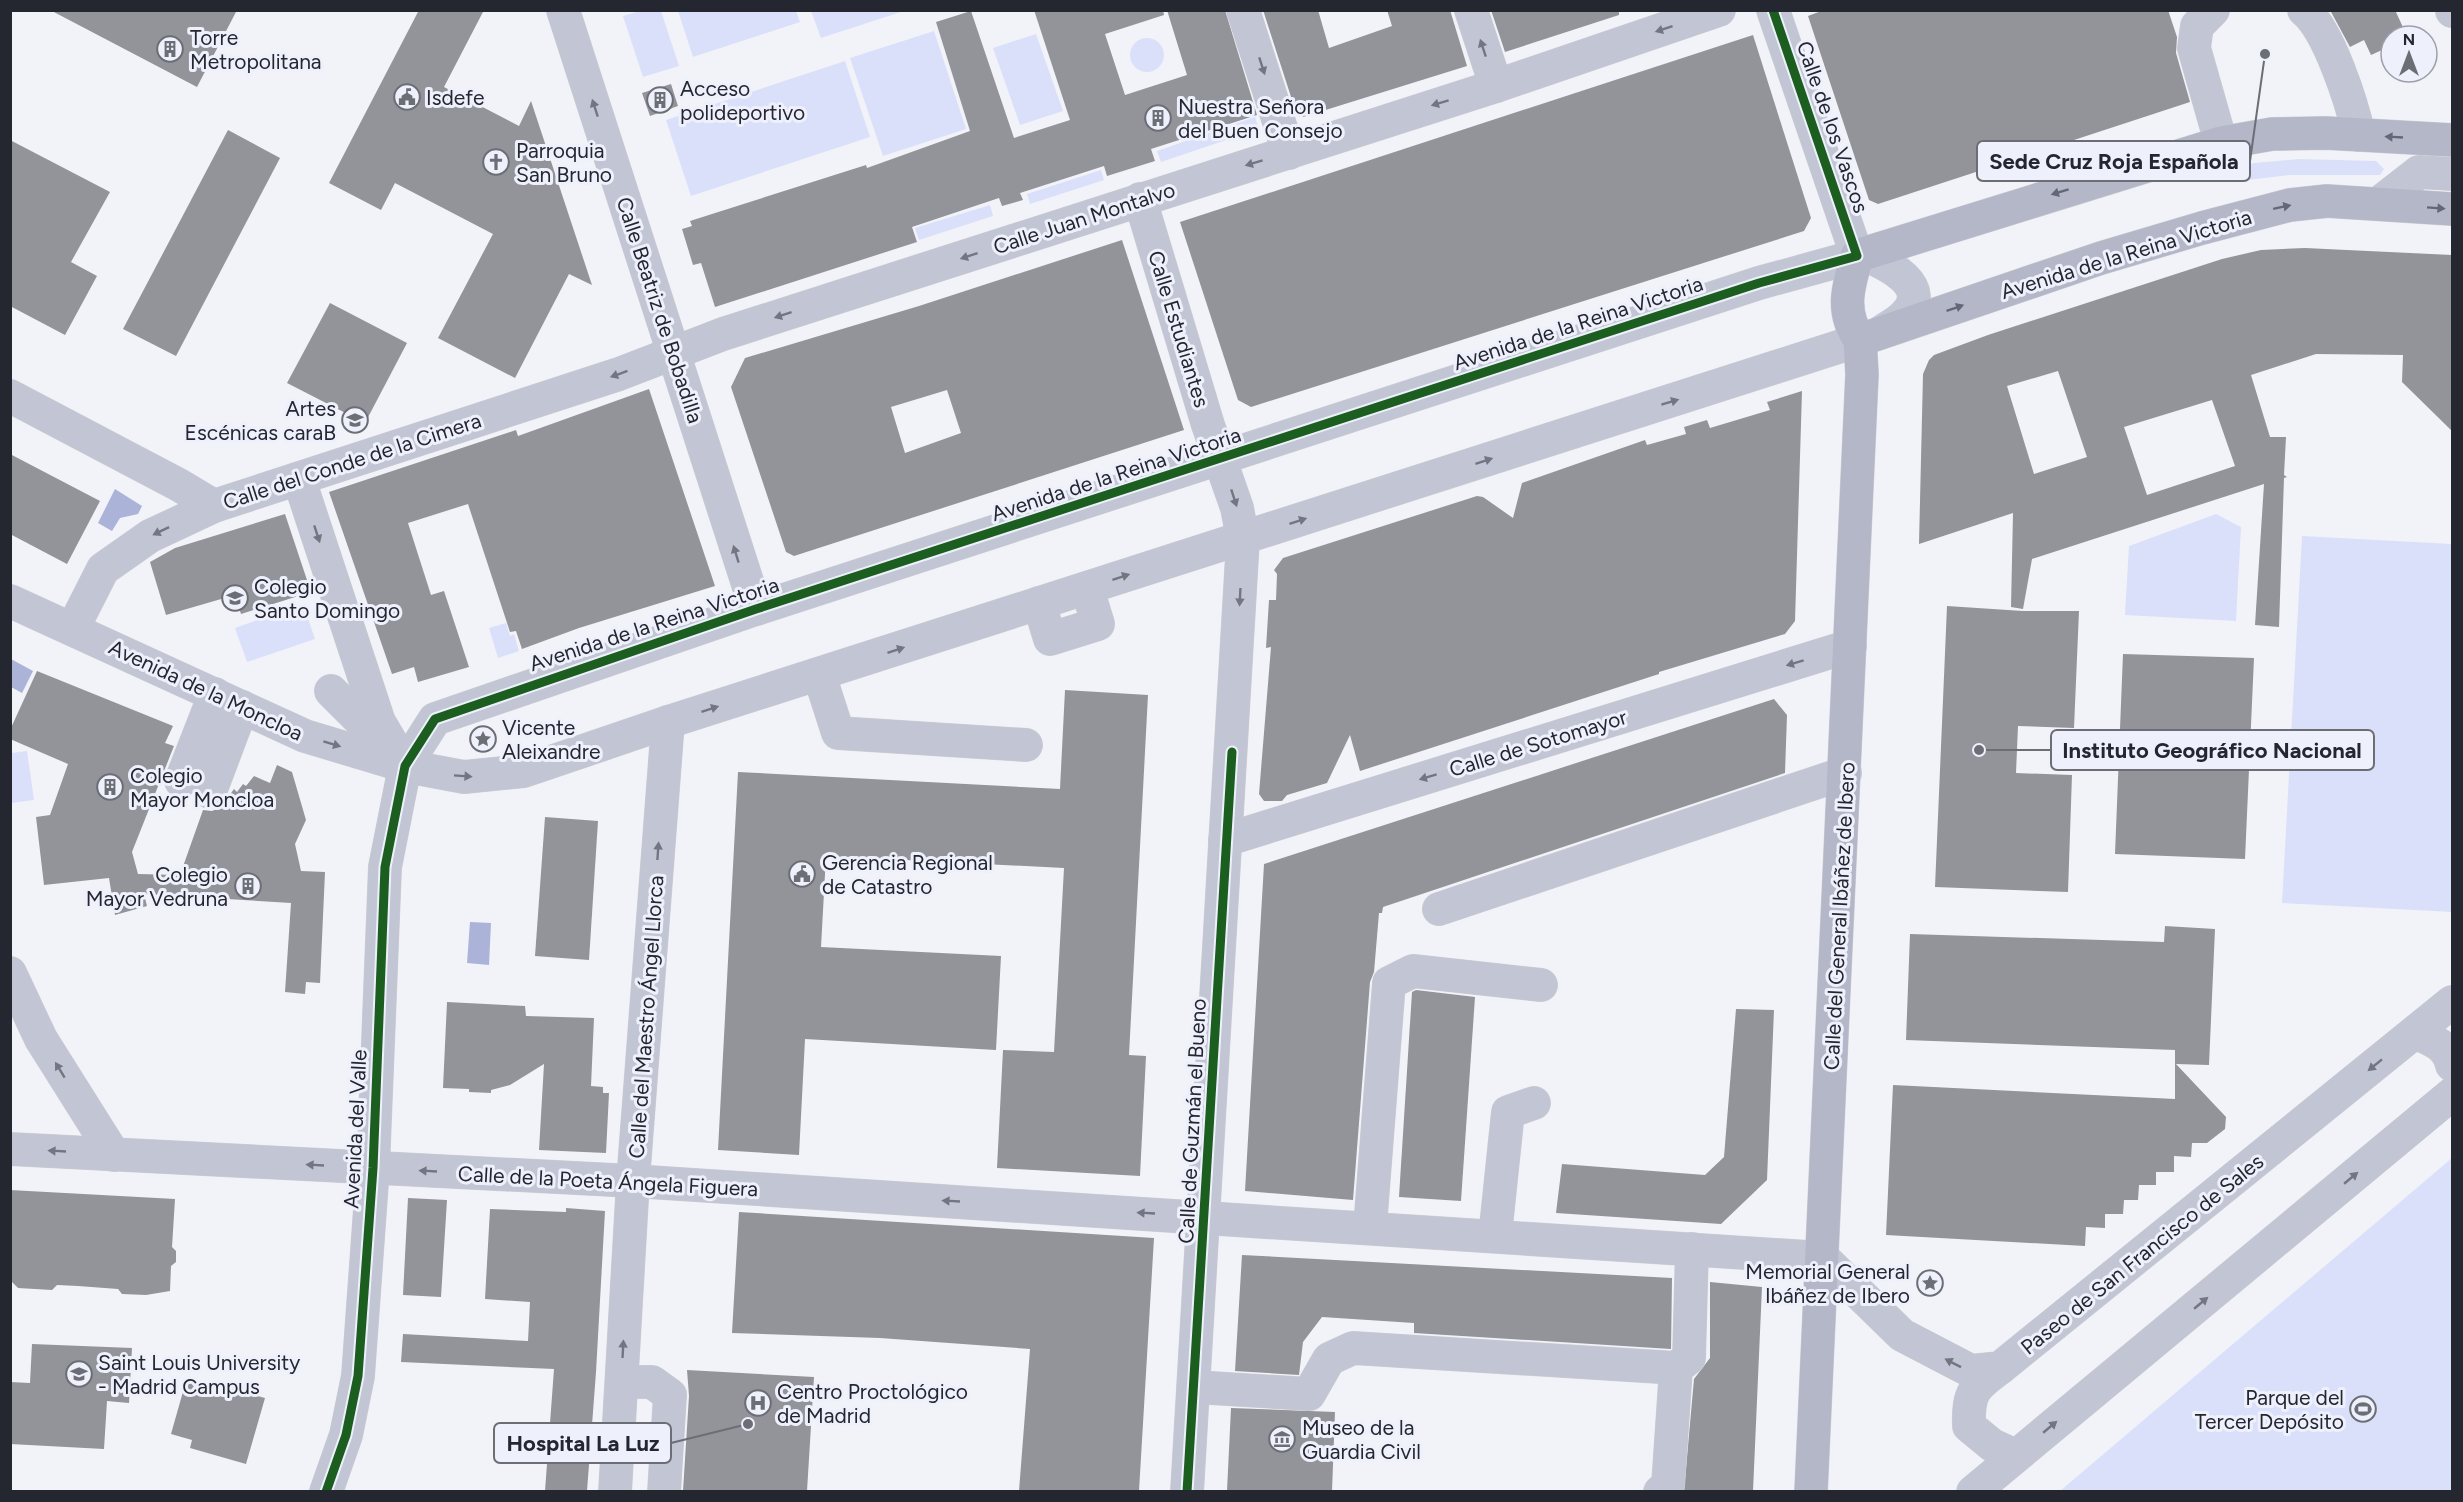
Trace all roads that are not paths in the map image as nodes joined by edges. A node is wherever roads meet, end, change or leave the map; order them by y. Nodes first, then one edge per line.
1 (563, 10) edge
2 (1243, 10) edge
3 (1470, 10) edge
4 (1719, 10) edge
5 (1773, 10) edge
6 (2213, 10) edge
7 (2304, 10) edge
8 (1496, 86) junction
9 (2359, 135) junction
10 (2452, 140) edge
11 (2221, 143) junction
12 (1289, 153) junction
13 (2452, 174) edge
14 (1140, 199) junction
15 (2378, 204) junction
16 (2452, 209) edge
17 (1860, 255) junction
18 (1870, 337) junction
19 (673, 352) junction
20 (10, 396) edge
21 (1221, 458) junction
22 (299, 479) junction
23 (214, 506) junction
24 (1243, 539) junction
25 (10, 601) edge
26 (756, 609) junction
27 (73, 628) junction
28 (1850, 646) junction
29 (819, 675) junction
30 (331, 691) dead end
31 (228, 701) junction
32 (668, 722) junction
33 (1026, 745) dead end
34 (405, 766) junction
35 (1845, 773) junction
36 (196, 787) dead end
37 (1225, 840) junction
38 (1439, 909) dead end
39 (10, 973) edge
40 (1541, 985) dead end
41 (2452, 1007) edge
42 (2416, 1033) junction
43 (2452, 1084) edge
44 (1534, 1103) dead end
45 (10, 1149) edge
46 (114, 1155) junction
47 (373, 1168) junction
48 (633, 1181) junction
49 (1204, 1216) junction
50 (1370, 1227) junction
51 (1495, 1236) junction
52 (1692, 1249) junction
53 (1823, 1258) junction
54 (1676, 1368) junction
55 (2000, 1368) junction
56 (622, 1382) junction
57 (1194, 1387) junction
58 (2016, 1456) junction
59 (326, 1491) edge
60 (615, 1491) edge
61 (664, 1491) edge
62 (1187, 1491) edge
63 (1660, 1491) edge
64 (1811, 1491) edge
65 (1973, 1491) edge

19 -> 1 street, Calle Beatriz de Bobadilla
2 -> 12 street
8 -> 3 street
4 -> 8 street, Calle Juan Montalvo
5 - 17 street, Calle de los Vascos
6 - 11 street
7 - 9 street
8 -> 12 street, Calle Juan Montalvo
10 -> 9 main road, Avenida de la Reina Victoria
9 - 11 main road, Avenida de la Reina Victoria
11 -> 17 main road, Avenida de la Reina Victoria
12 -> 14 street, Calle Juan Montalvo
13 - 15 street
14 -> 19 street, Calle Juan Montalvo
14 - 21 street, Calle Estudiantes
15 -> 16 main road, Avenida de la Reina Victoria
18 -> 15 main road, Avenida de la Reina Victoria
17 - 18 main road
17 - 18 street, Avenida de la Reina Victoria
17 - 21 street, Avenida de la Reina Victoria
24 -> 18 street, Avenida de la Reina Victoria
18 - 28 main road, Calle del General Ibáñez de Ibero
19 -> 22 street, Calle del Conde de la Cimera
26 -> 19 street, Calle Beatriz de Bobadilla
20 - 23 street
21 -> 24 street, Calle de Guzmán el Bueno
21 - 26 street, Avenida de la Reina Victoria
22 - 23 street, Calle del Conde de la Cimera
22 -> 34 street
23 -> 27 street, Calle del Conde de la Cimera
29 -> 24 street, Avenida de la Reina Victoria
24 -> 37 street, Calle de Guzmán el Bueno
25 - 27 street, Avenida de la Moncloa
26 - 34 street, Avenida de la Reina Victoria
27 - 31 street, Avenida de la Moncloa
28 - 35 main road, Calle del General Ibáñez de Ibero
28 -> 37 street, Calle de Sotomayor
32 -> 29 street, Avenida de la Reina Victoria
29 - 33 street
30 - 34 street
31 -> 34 street, Avenida de la Moncloa
31 - 36 street
34 -> 32 street, Avenida de la Reina Victoria
48 -> 32 street, Calle del Maestro Ángel Llorca
34 - 47 street, Avenida del Valle
35 - 38 street
35 - 53 main road, Calle del General Ibáñez de Ibero
37 - 49 street, Calle de Guzmán el Bueno
46 -> 39 street
40 - 50 street
41 - 42 street, Paseo de San Francisco de Sales
42 - 43 street
42 -> 55 street, Paseo de San Francisco de Sales
58 -> 43 street
44 - 51 street
46 -> 45 street, Calle de la Poeta Ángela Figuera
47 -> 46 street, Calle de la Poeta Ángela Figuera
48 -> 47 street, Calle de la Poeta Ángela Figuera
47 - 59 street, Avenida del Valle
49 -> 48 street, Calle de la Poeta Ángela Figuera
56 -> 48 street, Calle del Maestro Ángel Llorca
49 - 50 street, Calle de la Poeta Ángela Figuera
49 - 57 street, Calle de Guzmán el Bueno
50 - 51 street, Calle de la Poeta Ángela Figuera
51 - 52 street, Calle de la Poeta Ángela Figuera
52 - 53 street, Calle de la Poeta Ángela Figuera
52 - 54 street
55 -> 53 street, Paseo de San Francisco de Sales
53 - 64 main road, Calle del General Ibáñez de Ibero
54 - 57 street
54 - 63 street
55 - 58 street
56 - 60 street, Calle del Maestro Ángel Llorca
56 - 61 street
57 - 62 street, Calle de Guzmán el Bueno
58 - 65 street

